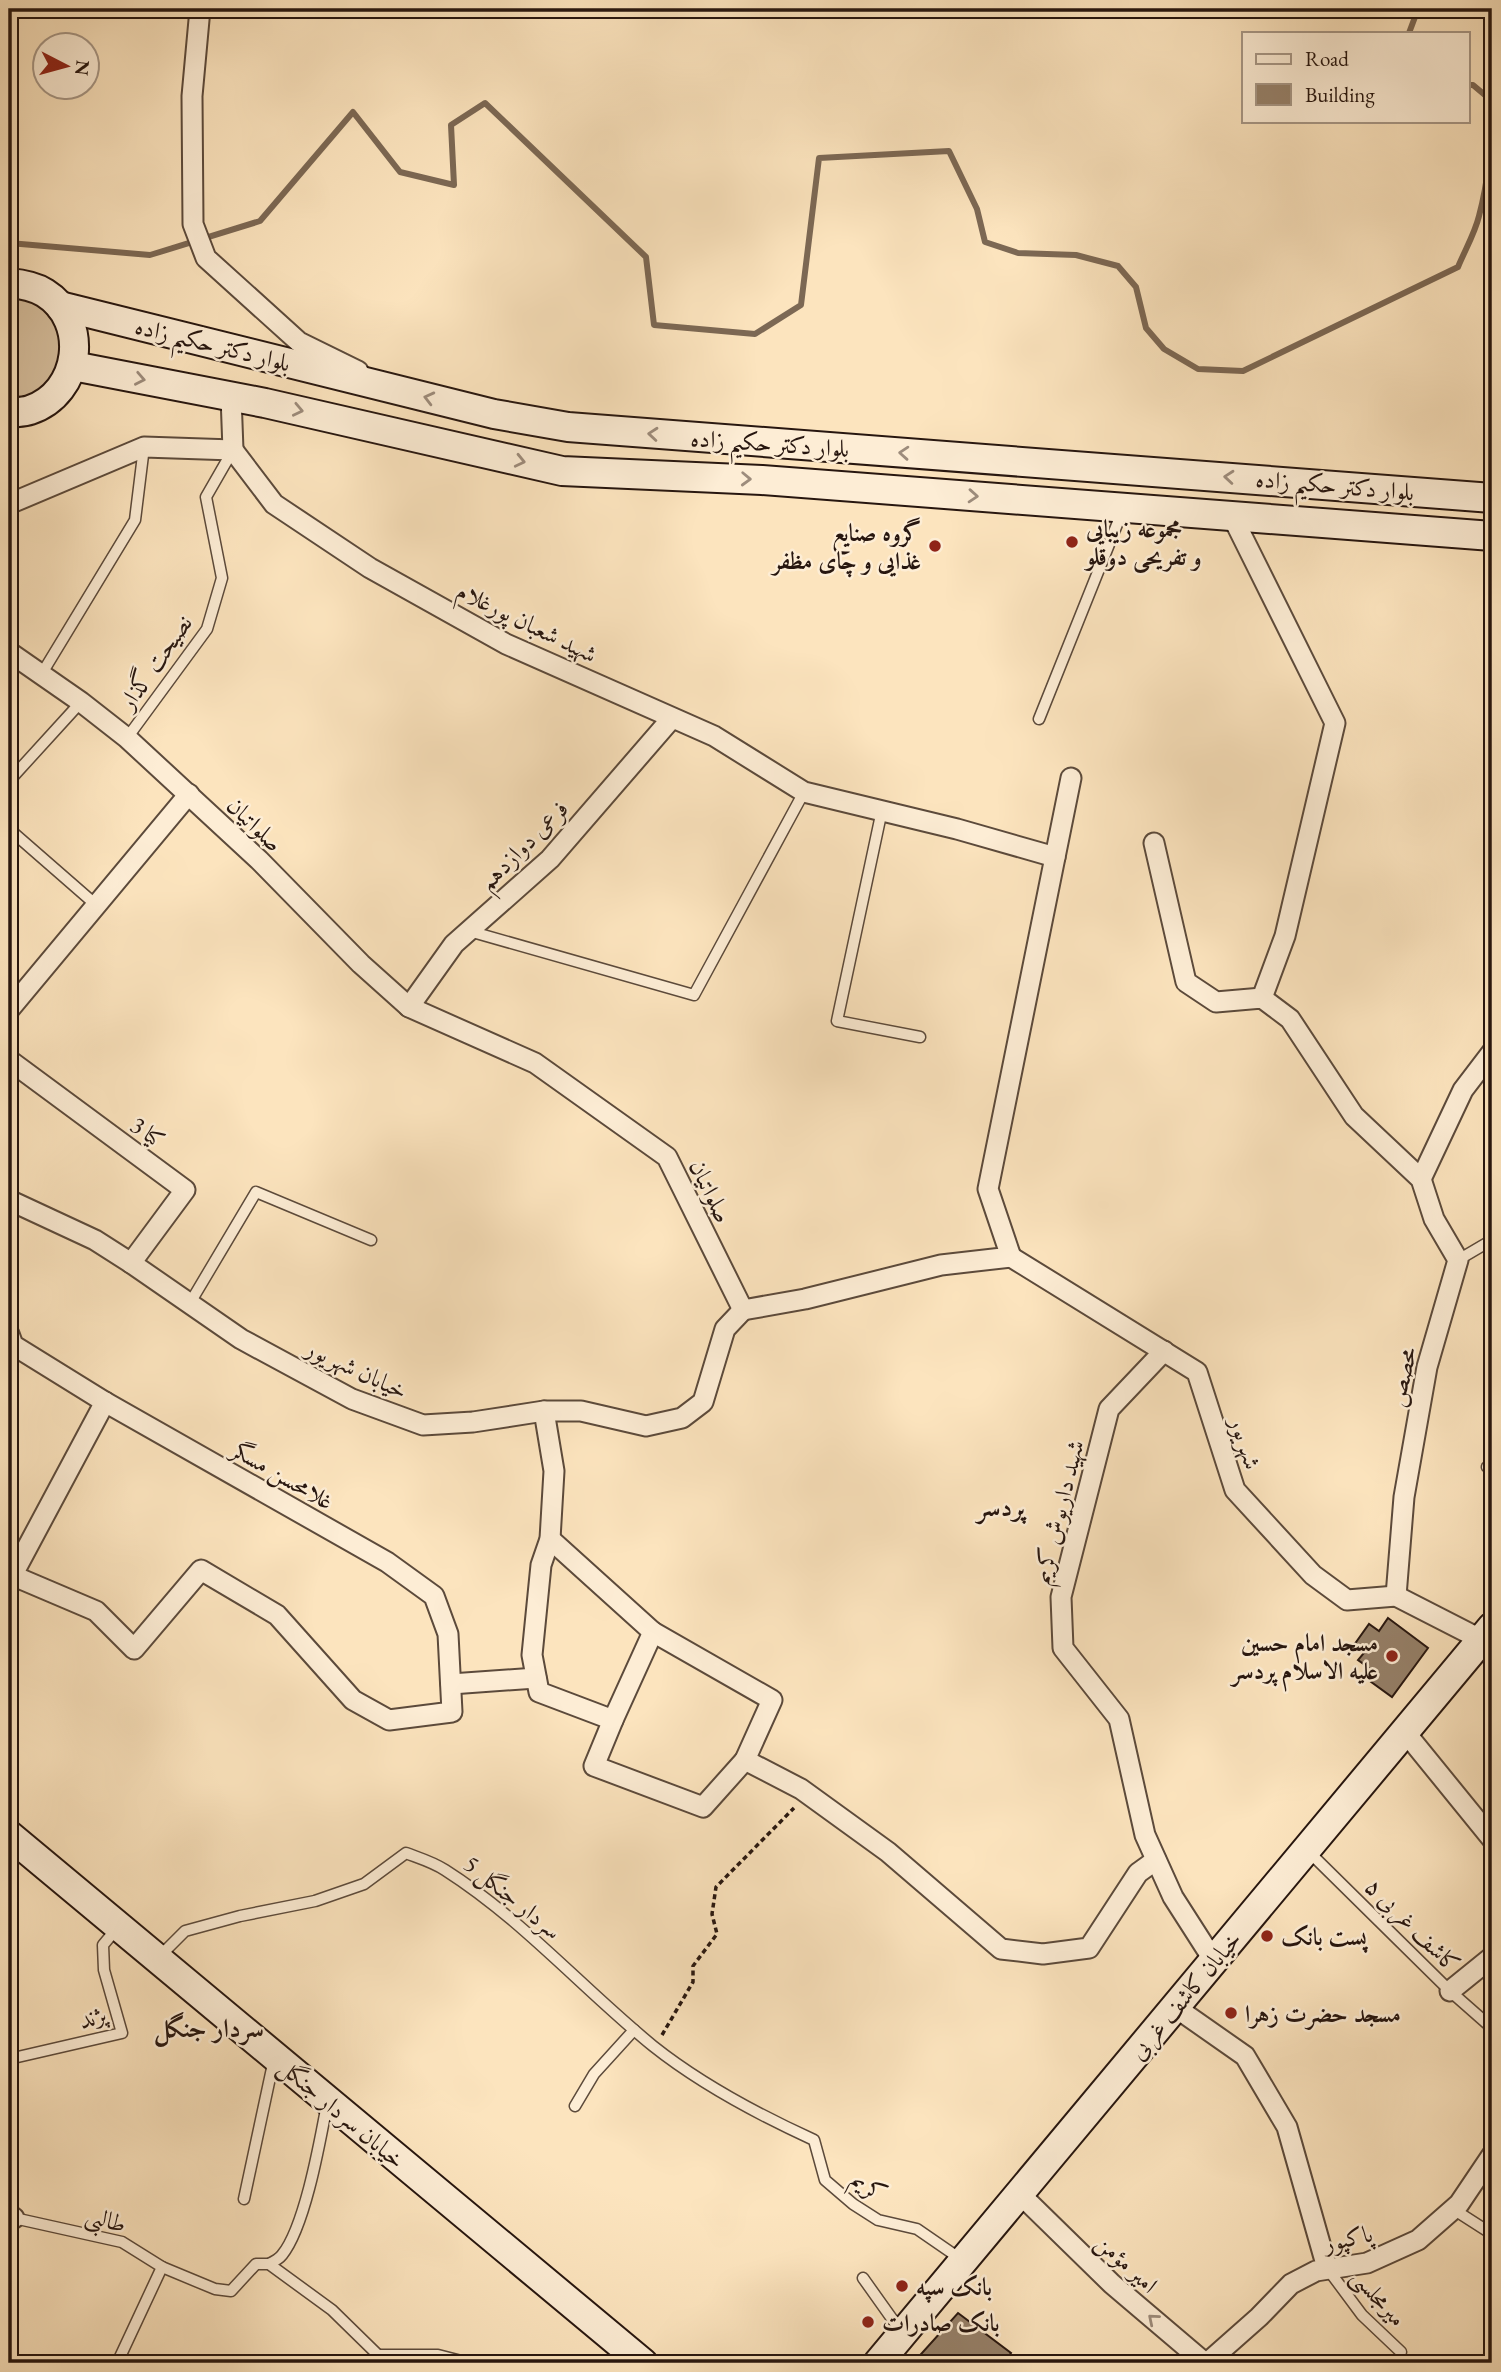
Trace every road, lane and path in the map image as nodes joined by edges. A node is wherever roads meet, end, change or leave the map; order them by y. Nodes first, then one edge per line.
1 (200, 9) edge
2 (9, 283) edge
3 (60, 306) junction
4 (73, 366) junction
5 (393, 388) junction
6 (231, 396) junction
7 (9, 413) edge
8 (789, 445) junction
9 (144, 447) junction
10 (233, 450) junction
11 (1127, 469) junction
12 (784, 481) junction
13 (1492, 498) edge
14 (9, 504) edge
15 (1124, 508) junction
16 (1232, 516) junction
17 (1492, 536) edge
18 (9, 652) edge
19 (41, 675) junction
20 (81, 702) junction
21 (672, 718) junction
22 (1039, 719) dead end
23 (127, 738) junction
24 (1071, 778) dead end
25 (9, 781) edge
26 (804, 792) junction
27 (189, 794) junction
28 (882, 810) junction
29 (9, 829) edge
30 (1154, 843) dead end
31 (1055, 857) junction
32 (95, 904) junction
33 (469, 931) junction
34 (1262, 998) junction
35 (409, 1007) junction
36 (9, 1010) edge
37 (920, 1037) dead end
38 (1492, 1052) edge
39 (9, 1060) edge
40 (1421, 1179) junction
41 (9, 1200) edge
42 (1492, 1236) edge
43 (371, 1240) dead end
44 (1011, 1257) junction
45 (1458, 1260) junction
46 (131, 1263) junction
47 (190, 1303) junction
48 (743, 1310) junction
49 (9, 1334) edge
50 (1164, 1352) junction
51 (105, 1402) junction
52 (544, 1411) junction
53 (550, 1539) junction
54 (10, 1579) edge
55 (1396, 1596) junction
56 (653, 1632) junction
57 (1487, 1633) edge
58 (536, 1678) junction
59 (451, 1684) junction
60 (613, 1720) junction
61 (1405, 1732) junction
62 (745, 1760) junction
63 (807, 1794) junction
64 (9, 1835) edge
65 (1492, 1839) edge
66 (1307, 1849) junction
67 (1156, 1860) junction
68 (118, 1927) junction
69 (1492, 1957) edge
70 (157, 1958) junction
71 (1214, 1961) junction
72 (1450, 1991) junction
73 (1175, 2007) junction
74 (1492, 2028) edge
75 (634, 2030) junction
76 (655, 2048) junction
77 (275, 2057) junction
78 (9, 2059) edge
79 (328, 2100) junction
80 (575, 2106) dead end
81 (814, 2140) joint
82 (1492, 2155) edge
83 (1020, 2194) junction
84 (244, 2199) dead end
85 (1453, 2209) junction
86 (11, 2216) edge
87 (1492, 2234) edge
88 (963, 2261) junction
89 (269, 2264) junction
90 (162, 2267) junction
91 (1327, 2268) junction
92 (863, 2277) dead end
93 (902, 2334) junction
94 (1401, 2352) dead end
95 (378, 2359) edge
96 (119, 2363) edge
97 (469, 2363) edge
98 (643, 2363) edge
99 (878, 2363) edge
100 (1206, 2363) edge

1 - 5 street
2 - 3 main road
3 - 4 main road
3 - 5 main road, بلوار دکتر حکیم زاده
4 -> 6 main road, بلوار دکتر حکیم زاده
4 - 7 main road
8 -> 5 main road, بلوار دکتر حکیم زاده
6 - 10 street
6 -> 12 main road, بلوار دکتر حکیم زاده
11 -> 8 main road, بلوار دکتر حکیم زاده
8 - 12 main road
9 - 10 street
9 - 14 street
9 - 19 lane
10 - 21 street, شهید شعبان پورغلام
10 - 23 lane, نصیحت گذار
13 -> 11 main road, بلوار دکتر حکیم زاده
11 - 15 main road
12 -> 15 main road, بلوار دکتر حکیم زاده
15 - 16 main road, بلوار دکتر حکیم زاده
15 - 22 lane
16 - 17 main road, بلوار دکتر حکیم زاده
16 - 34 street
18 - 19 street, صلواتیان
19 - 20 street, صلواتیان
20 - 23 street, صلواتیان
20 - 25 lane
21 - 26 street, شهید شعبان پورغلام
21 - 33 street, فرعی دوازدهم
23 - 27 street, صلواتیان
24 - 31 street
26 - 28 street, شهید شعبان پورغلام
26 - 33 lane
27 - 32 street
27 - 35 street, صلواتیان
28 - 31 street, شهید شعبان پورغلام
28 - 37 lane
29 - 32 lane
30 - 34 street
31 - 44 street
32 - 36 street
33 - 35 street, فرعی دوازدهم
34 - 40 street
35 - 48 street, صلواتیان
38 - 40 street
39 - 46 street, کیا 3
40 - 45 street
41 - 46 street, خیابان شهریور
42 - 45 lane
43 - 47 lane
44 - 48 street
44 - 50 street, شهریور
45 - 55 street, محصص
46 - 47 street, خیابان شهریور
47 - 52 street, خیابان شهریور
48 - 52 street, خیابان شهریور
49 - 51 street, غلامحسن مسگر
50 - 55 street, شهریور
50 - 67 street, شهید داریوش کریم
51 - 54 street
51 - 59 street, غلامحسن مسگر
52 - 53 street
53 - 56 street
53 - 58 street
54 - 59 street, غلامحسن مسگر
55 - 57 street
56 - 60 street
56 - 62 street
57 - 61 main road, خیابان کاشف غربی
58 - 59 street
58 - 60 street
60 - 62 street
61 - 65 street
61 - 66 main road, خیابان کاشف غربی
62 - 63 street
63 - 67 street
63 - 76 path
64 - 68 main road, خیابان سردار جنگل
66 - 71 main road, خیابان کاشف غربی
66 - 72 lane, کاشف غربی ۵
67 - 71 street, شهید داریوش کریم
68 - 70 main road, خیابان سردار جنگل
68 - 78 lane, پژند
69 - 72 street
70 - 75 lane, سردار جنگل 5
70 - 77 main road, خیابان سردار جنگل
71 - 73 main road, خیابان کاشف غربی
72 - 74 lane, کاشف غربی ۵
73 - 83 main road, خیابان کاشف غربی
73 - 91 street
75 - 76 lane, سردار جنگل 5
75 - 80 lane
76 - 81 lane, سردار جنگل 5
77 - 79 main road, خیابان سردار جنگل
77 - 84 lane
79 - 89 lane
79 - 98 main road, خیابان سردار جنگل
81 - 88 lane, کریم
82 - 85 street, پاکپور
83 - 88 main road, خیابان کاشف غربی
100 -> 83 street, امیر مؤمن
85 - 87 lane
85 - 91 street, پاکپور
86 - 90 lane, طالبی
88 - 93 main road, خیابان کاشف غربی
89 - 90 lane, طالبی
89 - 95 lane
90 - 96 lane
91 - 94 lane, میرمجلسی
91 - 100 street, پاکپور
92 - 93 lane
93 - 99 main road, خیابان کاشف غربی
95 - 97 lane

